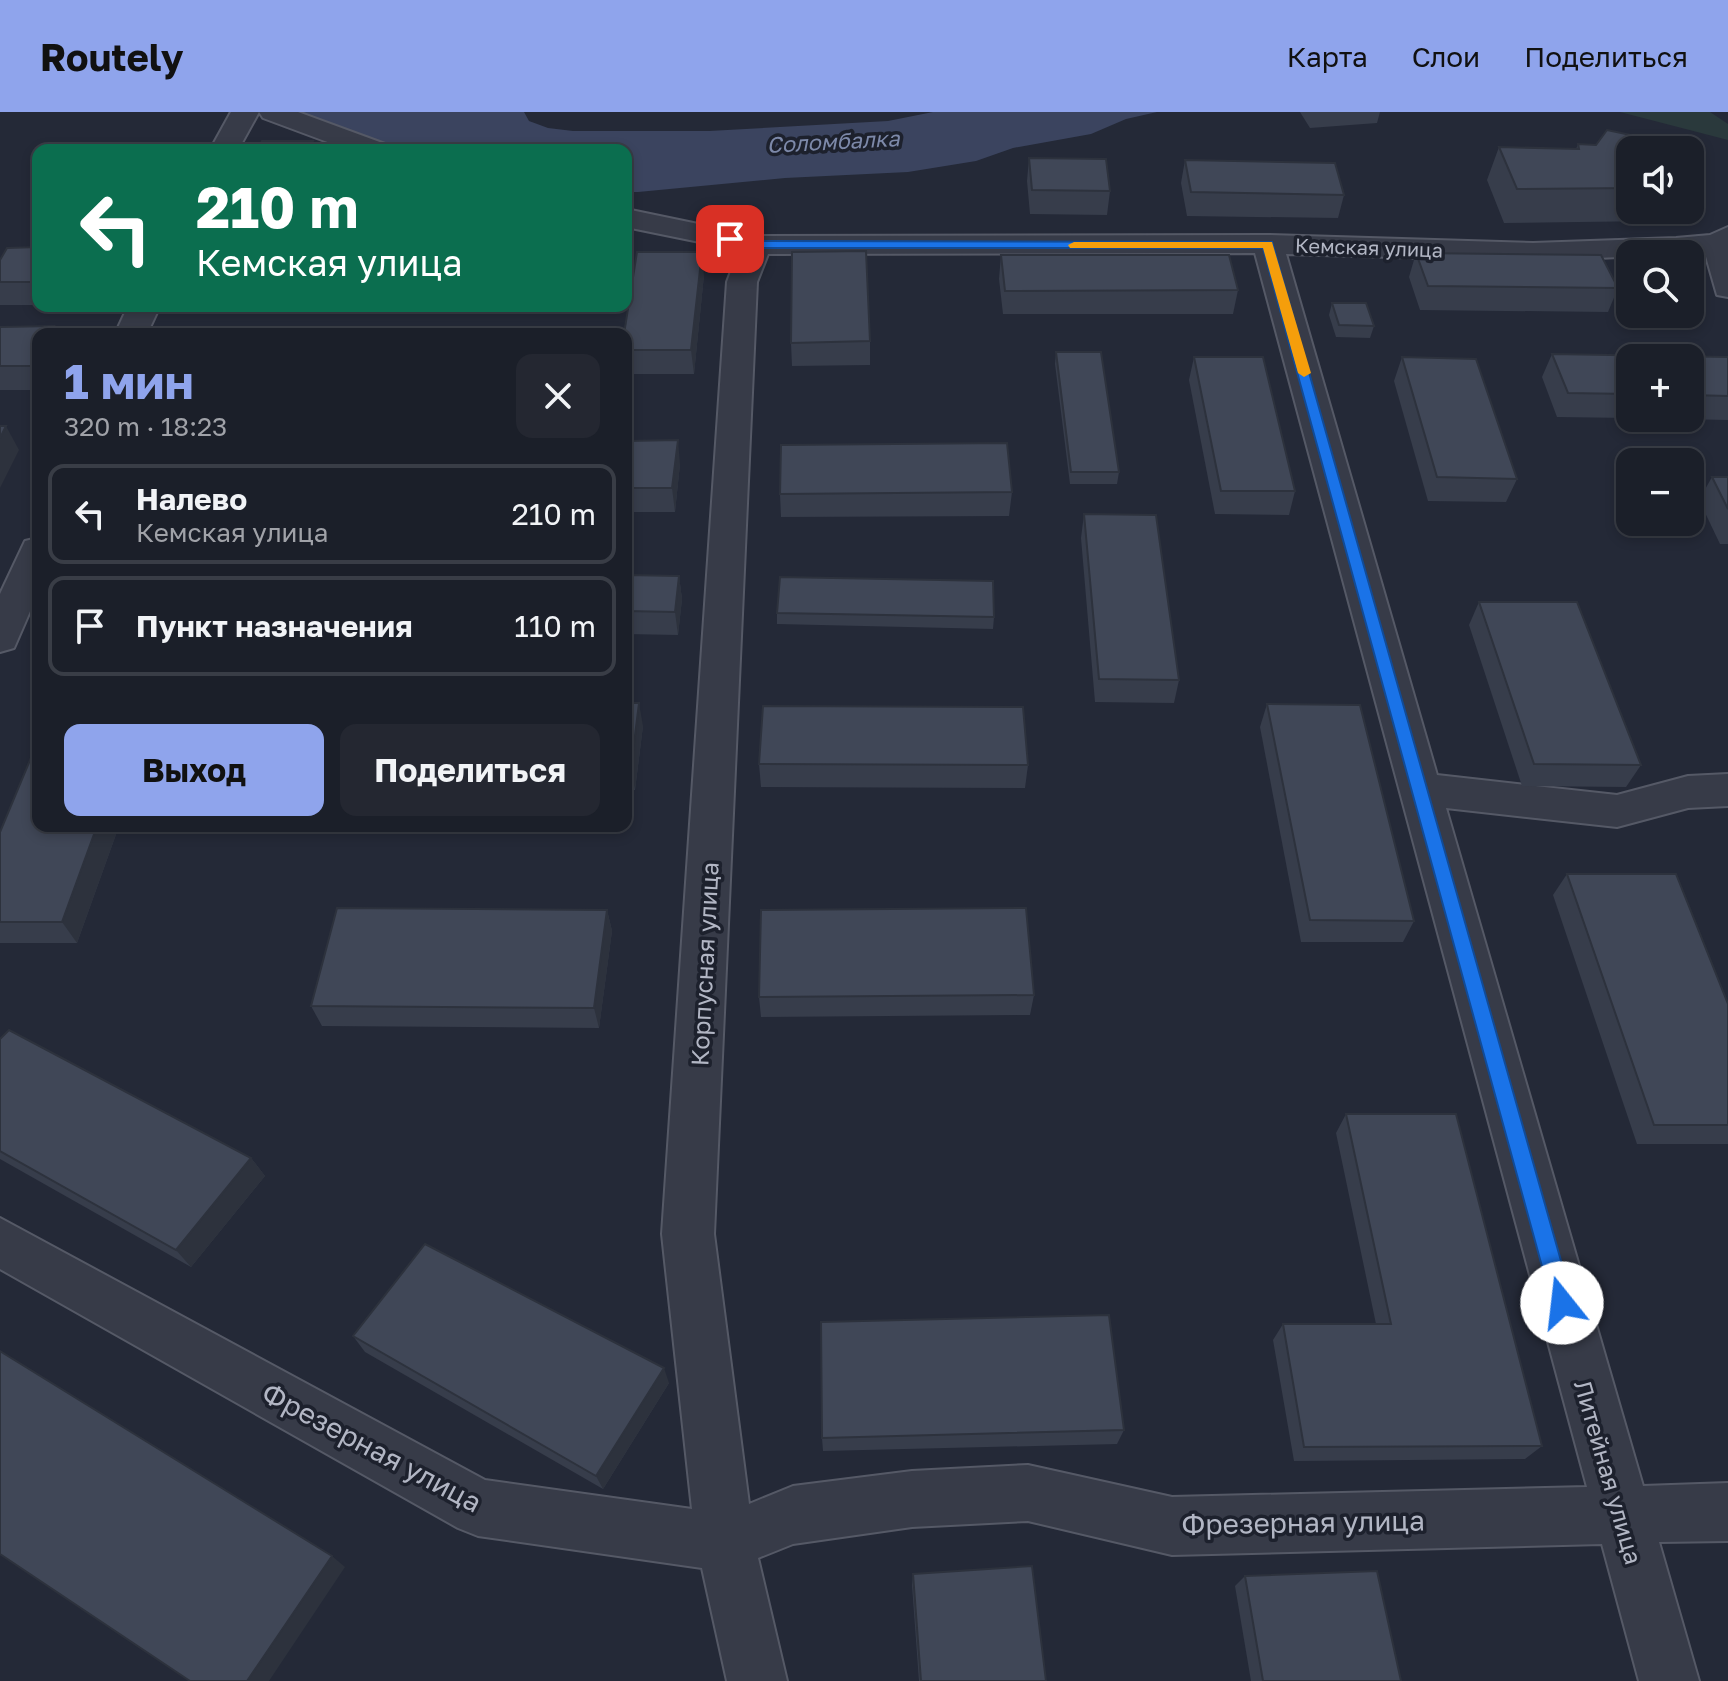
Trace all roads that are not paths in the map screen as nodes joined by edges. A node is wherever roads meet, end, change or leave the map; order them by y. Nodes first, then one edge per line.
1 (245, 112) edge
2 (273, 112) edge
3 (227, 144) edge
4 (359, 144) edge
5 (632, 219) edge
6 (1723, 240) edge
7 (1268, 244) junction
8 (756, 245) junction
9 (1728, 288) edge
10 (32, 564) edge
11 (0, 638) edge
12 (1420, 789) junction
13 (1728, 790) edge
14 (0, 1242) edge
15 (1728, 1512) edge
16 (1621, 1515) junction
17 (725, 1542) junction
18 (757, 1681) edge
19 (1669, 1681) edge

1 - 3 street
2 - 4 street
5 - 8 street, Кемская улица
6 - 7 street, Кемская улица
6 - 9 street
7 - 8 street, Кемская улица
7 - 12 street, Литейная улица
8 - 17 street, Корпусная улица
10 - 11 street
12 - 13 street
12 - 16 street, Литейная улица
14 - 17 street, Фрезерная улица
15 - 16 street, Фрезерная улица
16 - 17 street, Фрезерная улица
16 - 19 street, Литейная улица
17 - 18 street, Корпусная улица

